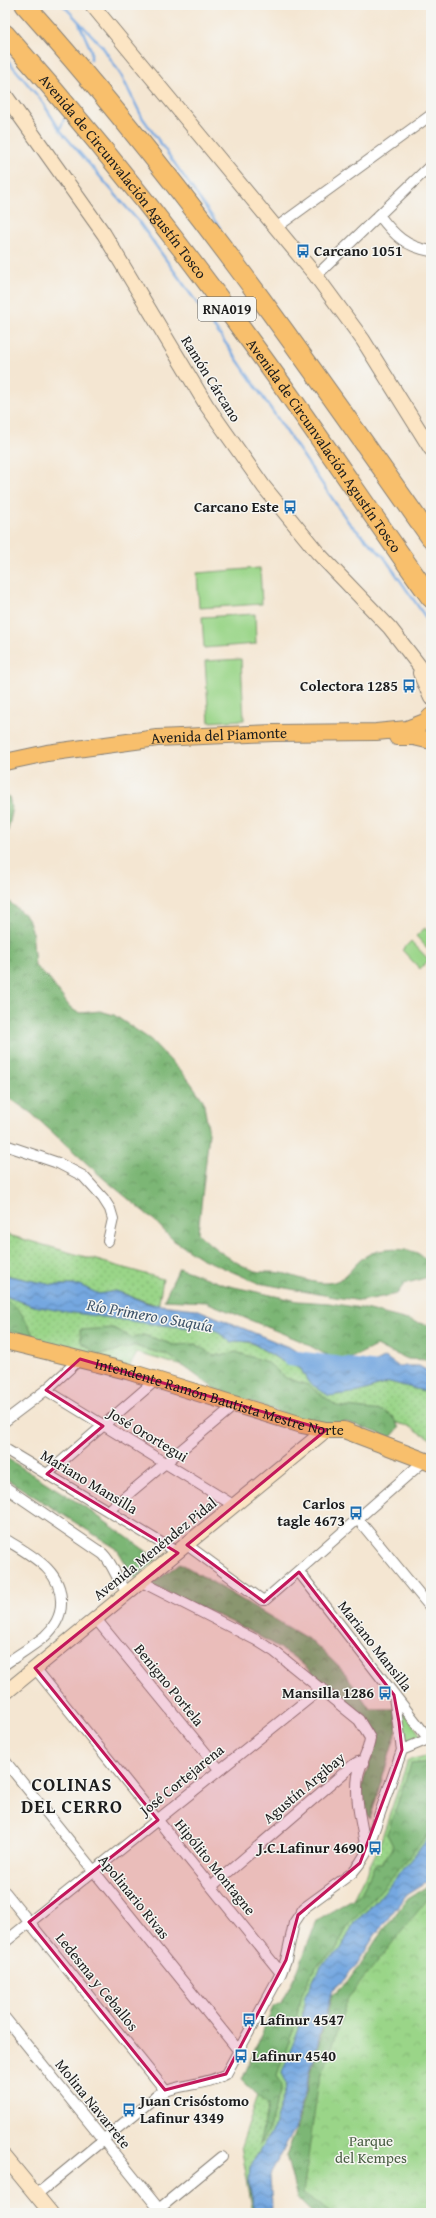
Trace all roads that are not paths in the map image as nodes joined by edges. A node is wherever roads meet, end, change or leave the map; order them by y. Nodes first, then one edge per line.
1 (92, 5) edge
2 (29, 9) edge
3 (5, 34) edge
4 (6, 98) edge
5 (431, 115) edge
6 (431, 165) edge
7 (379, 215) junction
8 (278, 227) junction
9 (431, 251) edge
10 (316, 276) junction
11 (431, 448) edge
12 (431, 538) edge
13 (431, 598) edge
14 (415, 662) junction
15 (431, 681) edge
16 (431, 698) edge
17 (431, 717) edge
18 (431, 736) edge
19 (431, 741) edge
20 (5, 762) edge
21 (5, 769) edge
22 (5, 1145) edge
23 (108, 1241) dead end
24 (5, 1341) edge
25 (80, 1358) junction
26 (156, 1380) junction
27 (46, 1390) junction
28 (236, 1404) junction
29 (5, 1421) edge
30 (103, 1426) junction
31 (326, 1430) junction
32 (5, 1449) edge
33 (428, 1461) edge
34 (167, 1464) junction
35 (47, 1474) junction
36 (5, 1487) edge
37 (235, 1506) junction
38 (108, 1511) junction
39 (357, 1518) junction
40 (5, 1539) edge
41 (182, 1549) junction
42 (299, 1572) junction
43 (142, 1582) junction
44 (128, 1594) junction
45 (431, 1608) edge
46 (96, 1619) junction
47 (5, 1664) edge
48 (35, 1668) junction
49 (322, 1688) junction
50 (5, 1693) edge
51 (394, 1695) junction
52 (429, 1738) edge
53 (402, 1750) junction
54 (5, 1761) edge
55 (363, 1763) junction
56 (219, 1769) junction
57 (158, 1820) junction
58 (366, 1853) junction
59 (94, 1871) junction
60 (212, 1886) junction
61 (5, 1892) edge
62 (29, 1922) junction
63 (5, 1942) edge
64 (281, 1973) junction
65 (5, 2018) edge
66 (239, 2051) junction
67 (165, 2090) junction
68 (102, 2139) junction
69 (5, 2156) edge
70 (222, 2157) dead end
71 (36, 2195) junction
72 (156, 2211) edge
73 (51, 2213) edge

1 - 8 main road
2 - 12 highway, RNA019
3 - 13 highway, Avenida de Circunvalación Agustín Tosco / RNA019
4 - 14 main road, Ramón Cárcano
5 - 8 street
6 - 7 street
7 - 9 street
7 - 10 street
8 - 10 main road
10 - 11 main road
14 - 15 main road, Ramón Cárcano
14 - 16 main road, Ramón Cárcano
17 - 18 main road
17 - 20 main road, Avenida del Piamonte
19 - 21 main road, Avenida del Piamonte
22 - 23 street
24 - 25 main road, Intendente Ramón Bautista Mestre Norte
25 - 26 main road, Intendente Ramón Bautista Mestre Norte
25 - 27 street
26 - 28 main road, Intendente Ramón Bautista Mestre Norte
26 - 30 street
27 - 29 street
27 - 30 street, José Orortegui
28 - 31 main road, Intendente Ramón Bautista Mestre Norte
28 - 34 street
30 - 34 street, José Orortegui
30 - 35 street
31 - 33 main road, Intendente Ramón Bautista Mestre Norte
31 - 37 main road, Avenida Menéndez Pidal
32 - 35 street, Mariano Mansilla
33 - 39 street
34 - 37 street, José Orortegui
34 - 38 street
35 - 38 street, Mariano Mansilla
36 - 44 street
37 - 41 main road, Avenida Menéndez Pidal
38 - 41 street, Mariano Mansilla
39 - 42 street
39 - 45 street
40 - 47 street
41 - 42 street, Mariano Mansilla
41 - 43 main road, Avenida Menéndez Pidal
42 - 51 street, Mariano Mansilla
43 - 44 main road, Avenida Menéndez Pidal
43 - 49 street
44 - 46 main road, Avenida Menéndez Pidal
46 - 48 main road, Avenida Menéndez Pidal
46 - 56 street, Benigno Portela
48 - 50 main road, Avenida Menéndez Pidal
48 - 57 street, Hipólito Montagne
49 - 55 street
49 - 56 street, José Cortejarena
51 - 52 street, Mariano Mansilla
51 - 53 street
52 - 53 street
53 - 58 street
54 - 59 street, Apolinario Rivas
55 - 58 street
55 - 60 street, Agustín Argibay
56 - 57 street, José Cortejarena
57 - 59 street, José Cortejarena
57 - 60 street, Hipólito Montagne
58 - 64 street
59 - 62 street, José Cortejarena
59 - 66 street, Apolinario Rivas
60 - 64 street, Hipólito Montagne
61 - 62 street, Ledesma y Ceballos
62 - 63 street, José Cortejarena
62 - 67 street, Ledesma y Ceballos
64 - 66 street
65 - 68 street, Molina Navarrete
66 - 67 street
67 - 68 street
68 - 71 street
68 - 72 street, Molina Navarrete
69 - 71 main road
70 - 72 street
71 - 73 main road

